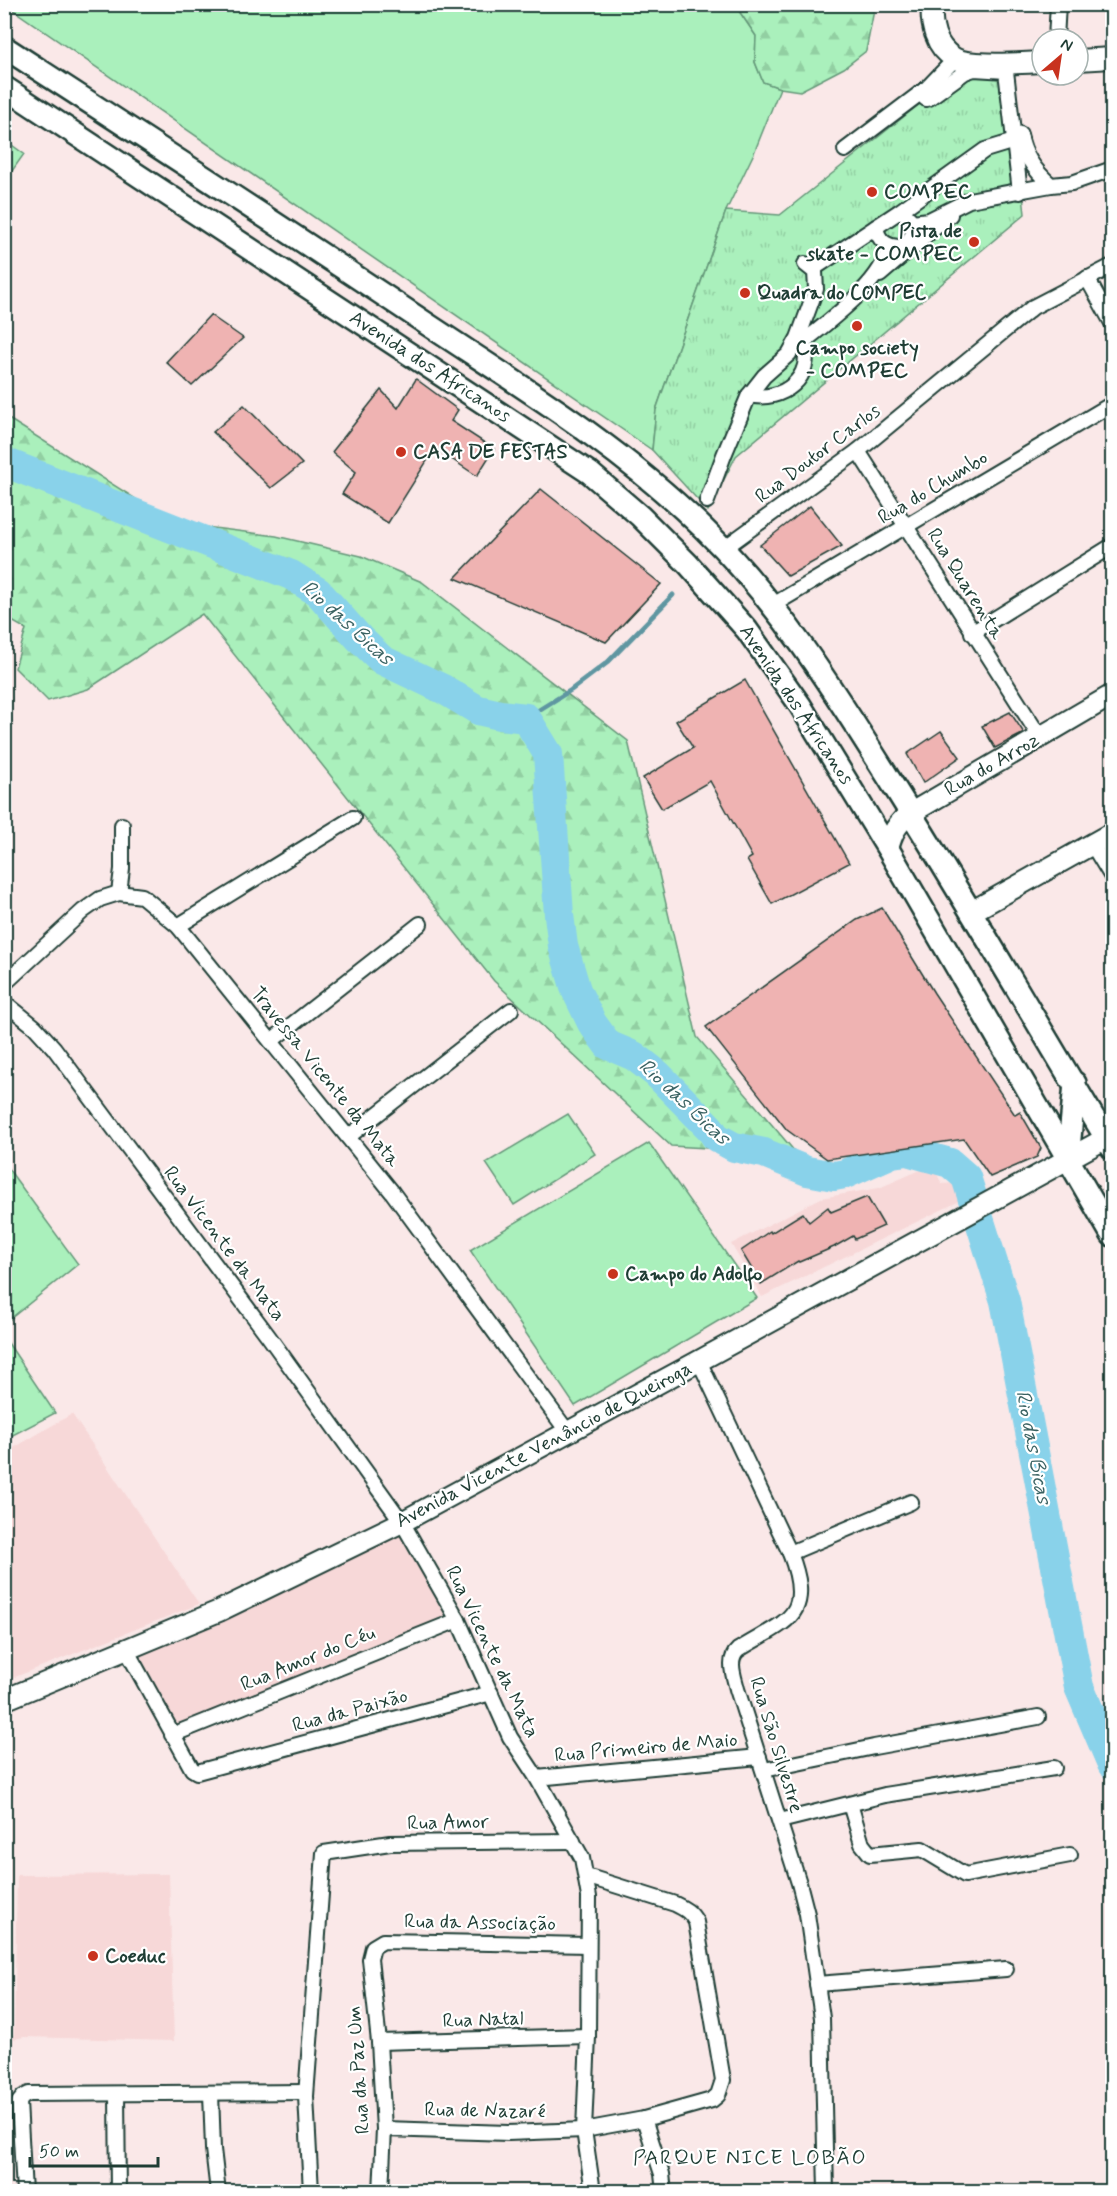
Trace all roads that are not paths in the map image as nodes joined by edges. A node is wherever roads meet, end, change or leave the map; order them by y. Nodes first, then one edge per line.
1 (932, 4) edge
2 (1058, 4) edge
3 (1057, 27) edge
4 (4, 47) edge
5 (1113, 58) edge
6 (1090, 59) edge
7 (962, 60) junction
8 (1030, 62) edge
9 (1010, 63) junction
10 (4, 87) edge
11 (920, 93) junction
12 (1018, 140) junction
13 (845, 150) dead end
14 (1113, 169) edge
15 (1051, 185) junction
16 (1020, 192) junction
17 (963, 204) junction
18 (900, 211) junction
19 (912, 222) junction
20 (876, 227) junction
21 (888, 245) junction
22 (1113, 266) edge
23 (1087, 279) junction
24 (868, 285) junction
25 (1113, 323) edge
26 (802, 342) junction
27 (789, 354) junction
28 (749, 395) junction
29 (1113, 404) edge
30 (858, 451) junction
31 (707, 501) dead end
32 (906, 528) junction
33 (1113, 546) edge
34 (723, 549) junction
35 (773, 605) junction
36 (972, 633) junction
37 (1113, 695) edge
38 (1040, 737) junction
39 (910, 813) junction
40 (353, 818) dead end
41 (122, 825) dead end
42 (1113, 833) edge
43 (1092, 844) junction
44 (888, 849) junction
45 (1113, 877) edge
46 (119, 893) junction
47 (971, 912) junction
48 (420, 924) dead end
49 (178, 926) junction
50 (4, 984) edge
51 (4, 1002) edge
52 (511, 1010) dead end
53 (271, 1041) junction
54 (1075, 1083) junction
55 (348, 1137) junction
56 (1111, 1140) edge
57 (1068, 1160) junction
58 (1113, 1235) edge
59 (699, 1362) junction
60 (567, 1431) junction
61 (911, 1502) dead end
62 (402, 1522) junction
63 (790, 1553) junction
64 (458, 1620) junction
65 (126, 1649) junction
66 (491, 1693) junction
67 (4, 1700) edge
68 (1038, 1717) dead end
69 (172, 1735) junction
70 (761, 1764) junction
71 (1054, 1768) dead end
72 (537, 1778) junction
73 (849, 1804) junction
74 (780, 1821) junction
75 (573, 1841) junction
76 (1070, 1855) dead end
77 (586, 1876) junction
78 (588, 1945) junction
79 (373, 1947) joint
80 (1006, 1969) dead end
81 (817, 1984) junction
82 (588, 2036) junction
83 (379, 2042) junction
84 (306, 2092) junction
85 (211, 2093) junction
86 (117, 2094) junction
87 (644, 2119) junction
88 (384, 2129) junction
89 (584, 2130) junction
90 (24, 2192) edge
91 (118, 2192) edge
92 (218, 2192) edge
93 (311, 2192) edge
94 (381, 2192) edge
95 (593, 2192) edge
96 (664, 2192) edge
97 (826, 2192) edge

1 - 7 street
2 - 3 street
4 - 34 main road, Avenida dos Africanos
5 - 6 street
7 - 9 street
7 - 11 street
8 - 9 street
9 - 12 street
10 - 44 main road, Avenida dos Africanos
11 - 12 street
11 - 13 street
12 - 15 street
12 - 16 street
12 - 18 street
14 - 15 street
15 - 16 street
16 - 17 street
17 - 19 street
17 - 24 street
18 - 19 street
18 - 20 street
19 - 21 street
20 - 21 street
20 - 27 street
21 - 24 street
22 - 23 street, Rua Doutor Carlos
23 - 25 street
23 - 30 street, Rua Doutor Carlos
24 - 26 street
26 - 27 street
26 - 28 street
27 - 28 street
28 - 31 street
29 - 32 street, Rua do Chumbo
30 - 32 street, Rua Quarenta
30 - 34 street, Rua Doutor Carlos
32 - 35 street, Rua do Chumbo
32 - 36 street, Rua Quarenta
33 - 36 street
34 - 35 main road, Avenida dos Africanos
35 - 39 main road, Avenida dos Africanos
36 - 38 street, Rua Quarenta
37 - 38 street, Rua do Arroz
38 - 39 street, Rua do Arroz
39 - 44 street, Rua do Arroz
39 - 47 main road, Avenida dos Africanos
40 - 49 street
41 - 46 street
42 - 43 street
43 - 45 street
43 - 47 street
44 - 57 main road, Avenida dos Africanos
46 - 49 street, Travessa Vicente da Mata
46 - 50 street
47 - 54 main road, Avenida dos Africanos
48 - 53 street
49 - 53 street, Travessa Vicente da Mata
51 - 62 street, Rua Vicente da Mata
52 - 55 street
53 - 55 street, Travessa Vicente da Mata
54 - 56 main road, Avenida dos Africanos
54 - 57 main road
55 - 60 street, Travessa Vicente da Mata
56 - 57 street, Avenida Vicente Venâncio de Queiroga
57 - 58 main road, Avenida dos Africanos
57 - 59 street, Avenida Vicente Venâncio de Queiroga
59 - 60 street, Avenida Vicente Venâncio de Queiroga
59 - 63 street, Rua São Silvestre
60 - 62 street, Avenida Vicente Venâncio de Queiroga
61 - 63 street
62 - 64 street, Rua Vicente da Mata
62 - 65 street, Avenida Vicente Venâncio de Queiroga
63 - 70 street, Rua São Silvestre
64 - 66 street, Rua Vicente da Mata
64 - 69 street, Rua Amor do Céu
65 - 67 street, Avenida Vicente Venâncio de Queiroga
65 - 69 street
66 - 69 street, Rua da Paixão
66 - 72 street, Rua Vicente da Mata
68 - 70 street, Rua Primeiro de Maio
70 - 72 street, Rua Primeiro de Maio
70 - 74 street, Rua São Silvestre
71 - 73 street
72 - 75 street, Rua Vicente da Mata
73 - 74 street
73 - 76 street
74 - 81 street, Rua São Silvestre
75 - 77 street, Rua Vicente da Mata
75 - 84 street, Rua Amor
77 - 78 street, Rua Vicente da Mata
77 - 87 street, Rua de Nazaré
78 - 79 street, Rua da Associação
78 - 82 street, Rua Vicente da Mata
79 - 83 street, Rua da Paz Um
80 - 81 street
81 - 97 street, Rua São Silvestre
82 - 83 street, Rua Natal
82 - 89 street, Rua Vicente da Mata
83 - 88 street, Rua da Paz Um
84 - 85 street
84 - 93 street
85 - 86 street
85 - 92 street
86 - 90 street
86 - 91 street
87 - 89 street, Rua de Nazaré
87 - 96 street
88 - 89 street, Rua de Nazaré
88 - 94 street, Rua da Paz Um
89 - 95 street, Rua Vicente da Mata

